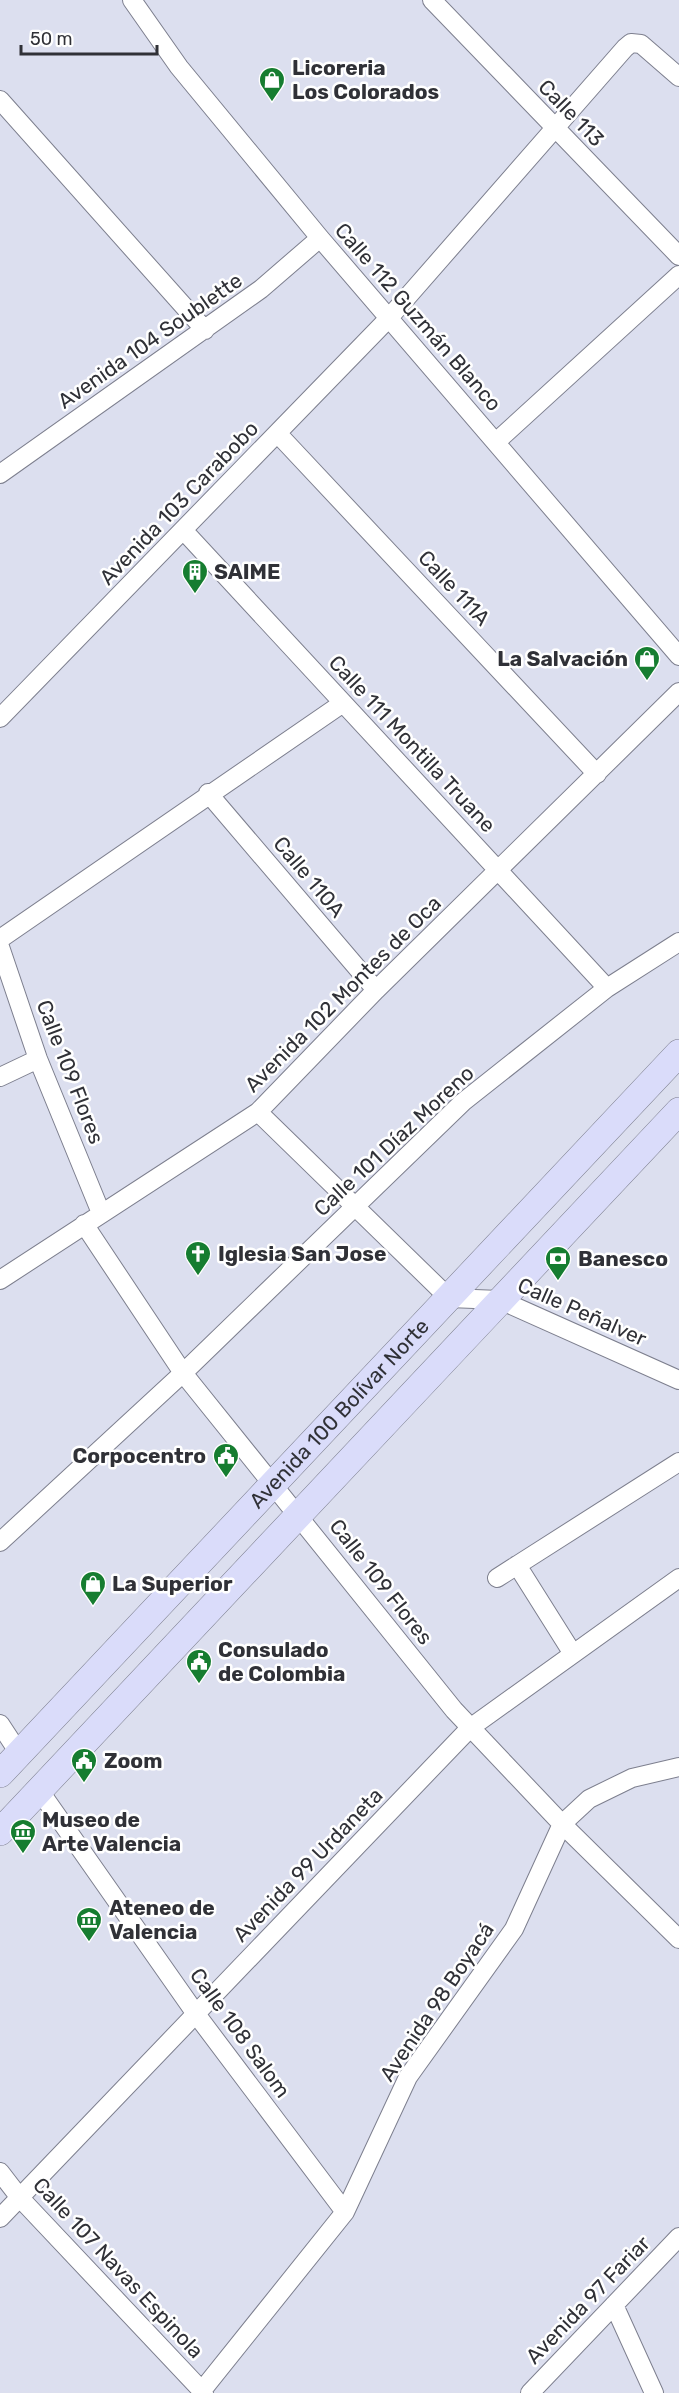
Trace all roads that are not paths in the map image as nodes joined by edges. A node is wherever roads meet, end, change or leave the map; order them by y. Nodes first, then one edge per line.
1 (132, 0) edge
2 (432, 0) edge
3 (679, 77) edge
4 (0, 100) edge
5 (554, 128) junction
6 (320, 238) junction
7 (679, 256) edge
8 (679, 276) edge
9 (388, 319) junction
10 (205, 330) junction
11 (278, 434) junction
12 (496, 442) junction
13 (0, 474) edge
14 (184, 531) junction
15 (679, 656) edge
16 (679, 692) edge
17 (343, 703) junction
18 (0, 717) edge
19 (597, 774) junction
20 (208, 793) junction
21 (498, 870) junction
22 (0, 939) edge
23 (679, 942) edge
24 (0, 947) edge
25 (607, 987) junction
26 (376, 990) junction
27 (679, 1053) edge
28 (38, 1059) junction
29 (0, 1077) edge
30 (679, 1111) edge
31 (258, 1112) junction
32 (355, 1208) junction
33 (101, 1212) junction
34 (84, 1224) junction
35 (0, 1280) edge
36 (449, 1298) junction
37 (500, 1300) junction
38 (183, 1373) junction
39 (679, 1380) edge
40 (679, 1461) edge
41 (274, 1483) junction
42 (299, 1515) junction
43 (0, 1542) edge
44 (517, 1565) junction
45 (497, 1578) dead end
46 (679, 1578) edge
47 (573, 1654) junction
48 (0, 1724) edge
49 (471, 1728) junction
50 (19, 1754) junction
51 (679, 1767) edge
52 (0, 1774) edge
53 (39, 1790) junction
54 (562, 1824) junction
55 (0, 1832) edge
56 (679, 1939) edge
57 (196, 2014) junction
58 (0, 2172) edge
59 (20, 2198) junction
60 (345, 2212) junction
61 (0, 2218) edge
62 (679, 2237) edge
63 (614, 2305) junction
64 (202, 2392) edge
65 (530, 2393) edge
66 (654, 2393) edge

1 - 6 street, Calle 112 Guzmán Blanco
2 - 5 street, Calle 113
3 - 5 street, Avenida 103 Carabobo
4 - 10 street
5 - 7 street, Calle 113
5 - 9 street, Avenida 103 Carabobo
6 - 9 street, Calle 112 Guzmán Blanco
6 - 10 street, Avenida 104 Soublette
8 - 12 street
9 - 11 street, Avenida 103 Carabobo
9 - 12 street, Calle 112 Guzmán Blanco
10 - 13 street, Avenida 104 Soublette
11 - 14 street, Avenida 103 Carabobo
11 - 19 street, Calle 111A
12 - 15 street, Calle 112 Guzmán Blanco
14 - 17 street, Calle 111 Montilla Truane
14 - 18 street, Avenida 103 Carabobo
16 - 19 street, Avenida 102 Montes de Oca
17 - 20 street
17 - 21 street, Calle 111 Montilla Truane
19 - 21 street, Avenida 102 Montes de Oca
20 - 22 street
20 - 26 street, Calle 110A
21 - 25 street, Calle 111 Montilla Truane
21 - 26 street, Avenida 102 Montes de Oca
23 - 25 street, Calle 101 Díaz Moreno
24 - 28 street, Calle 109 Flores
25 - 32 street, Calle 101 Díaz Moreno
26 - 31 street, Avenida 102 Montes de Oca
27 - 36 main road, Avenida 100 Bolívar Norte
28 - 29 street
28 - 33 street, Calle 109 Flores
30 - 37 main road, Avenida 100 Bolívar Norte
31 - 32 street
31 - 33 street, Avenida 102 Montes de Oca
32 - 36 street
32 - 38 street, Calle 101 Díaz Moreno
33 - 34 street, Avenida 102 Montes de Oca
34 - 35 street, Avenida 102 Montes de Oca
34 - 38 street, Calle 109 Flores
36 - 37 street
36 - 41 main road, Avenida 100 Bolívar Norte
37 - 39 street, Calle Peñalver
37 - 42 main road, Avenida 100 Bolívar Norte
38 - 41 street, Calle 109 Flores
38 - 43 street, Calle 101 Díaz Moreno
40 - 44 street
41 - 42 street, Calle 109 Flores
41 - 50 main road, Avenida 100 Bolívar Norte
42 - 49 street, Calle 109 Flores
42 - 53 main road, Avenida 100 Bolívar Norte
44 - 45 street
44 - 47 street
46 - 47 street, Avenida 99 Urdaneta
47 - 49 street, Avenida 99 Urdaneta
48 - 50 street
49 - 54 street, Calle 109 Flores
49 - 57 street, Avenida 99 Urdaneta
50 - 52 main road, Avenida 100 Bolívar Norte
51 - 54 street, Avenida 98 Boyacá
53 - 55 main road, Avenida 100 Bolívar Norte
53 - 57 street, Calle 108 Salom
54 - 56 street, Calle 109 Flores
54 - 60 street, Avenida 98 Boyacá
57 - 59 street, Avenida 99 Urdaneta
57 - 60 street, Calle 108 Salom
58 - 59 street, Calle 107 Navas Espinola
59 - 61 street, Avenida 99 Urdaneta
59 - 64 street, Calle 107 Navas Espinola
60 - 64 street, Avenida 98 Boyacá
62 - 63 street, Avenida 97 Fariar
63 - 65 street, Avenida 97 Fariar
63 - 66 street

